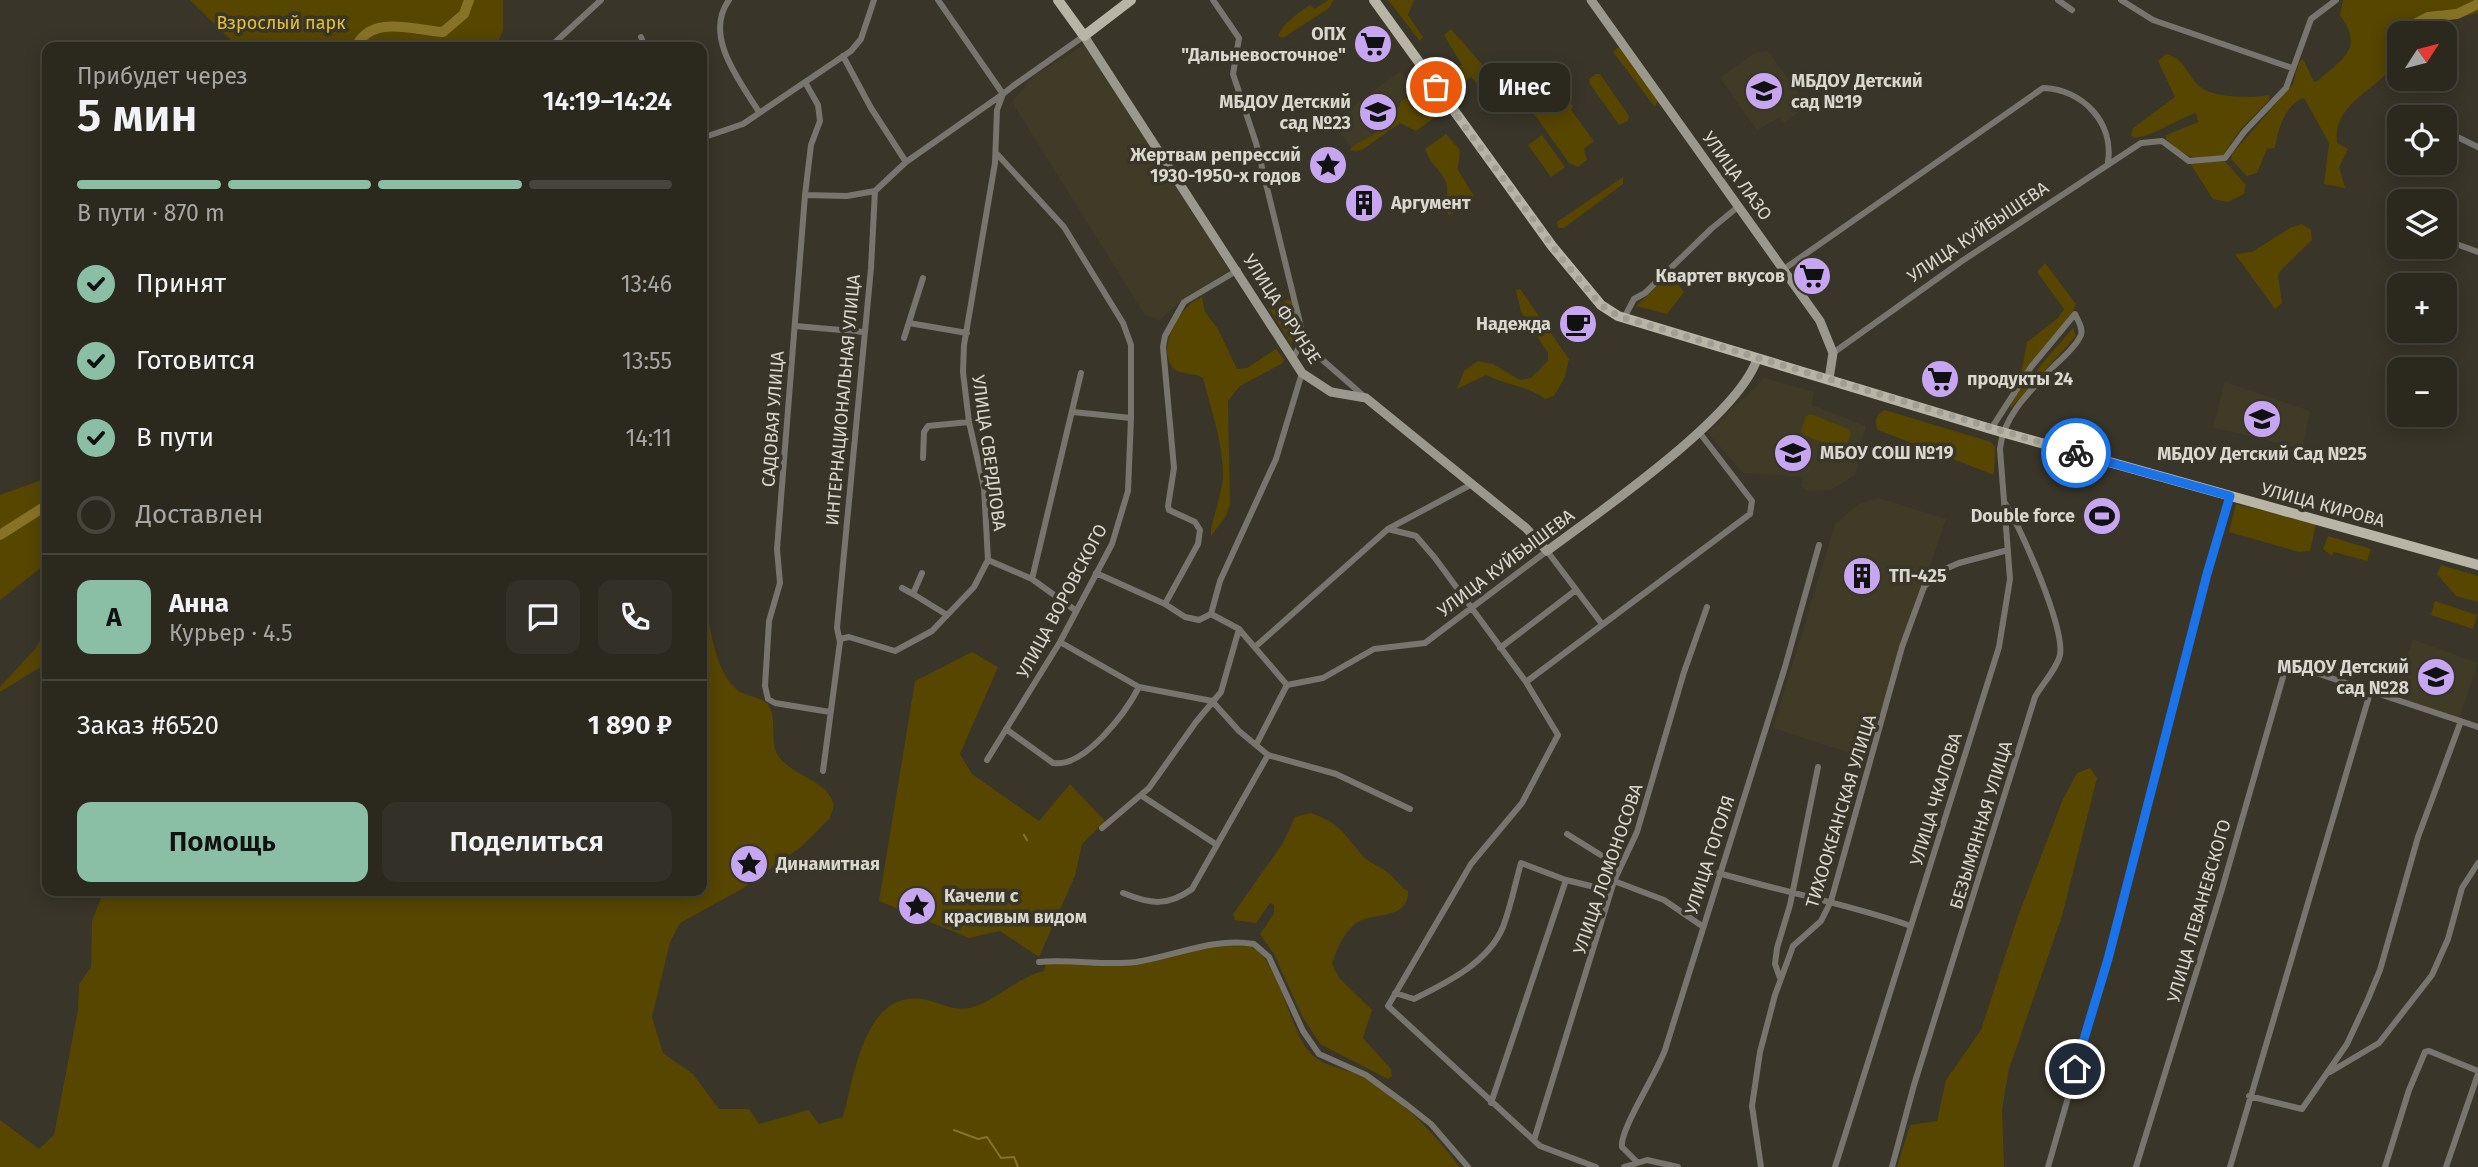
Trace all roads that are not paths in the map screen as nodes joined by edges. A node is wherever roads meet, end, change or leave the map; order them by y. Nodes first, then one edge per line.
1 (601, 0) edge
2 (729, 0) edge
3 (874, 0) edge
4 (938, 0) edge
5 (1059, 0) edge
6 (1131, 0) edge
7 (1213, 0) edge
8 (1374, 0) edge
9 (1591, 0) edge
10 (2058, 0) edge
11 (2121, 0) edge
12 (2336, 0) edge
13 (2073, 10) dead end
14 (1084, 36) junction
15 (641, 37) dead end
16 (556, 42) edge
17 (643, 42) edge
18 (843, 57) junction
19 (2292, 68) junction
20 (805, 82) junction
21 (1003, 94) junction
22 (759, 112) junction
23 (707, 137) edge
24 (2457, 137) edge
25 (2478, 148) edge
26 (996, 154) junction
27 (906, 162) junction
28 (2108, 162) junction
29 (875, 191) junction
30 (805, 195) junction
31 (1740, 206) junction
32 (2457, 244) edge
33 (2478, 252) edge
34 (1784, 269) junction
35 (1238, 270) junction
36 (923, 278) dead end
37 (1624, 318) junction
38 (909, 323) junction
39 (795, 326) junction
40 (864, 332) junction
41 (967, 333) junction
42 (904, 338) dead end
43 (1302, 342) junction
44 (1833, 353) junction
45 (1293, 358) junction
46 (1757, 359) junction
47 (1081, 373) dead end
48 (1302, 373) junction
49 (1829, 379) junction
50 (1366, 398) junction
51 (1073, 412) junction
52 (1131, 418) junction
53 (969, 422) junction
54 (1991, 429) junction
55 (1699, 432) junction
56 (2002, 432) junction
57 (923, 458) dead end
58 (1472, 484) junction
59 (2230, 496) junction
60 (2004, 501) junction
61 (1388, 528) junction
62 (1819, 545) dead end
63 (1548, 551) junction
64 (2008, 551) junction
65 (988, 560) junction
66 (2478, 565) edge
67 (922, 573) dead end
68 (1096, 573) junction
69 (1031, 579) junction
70 (902, 587) dead end
71 (1576, 590) junction
72 (913, 594) junction
73 (1165, 604) junction
74 (1707, 607) dead end
75 (1471, 609) junction
76 (1075, 610) junction
77 (1211, 614) junction
78 (947, 615) junction
79 (1602, 624) junction
80 (1239, 629) junction
81 (839, 639) junction
82 (1060, 642) junction
83 (1255, 647) junction
84 (1500, 648) junction
85 (2287, 663) dead end
86 (2298, 667) dead end
87 (1526, 682) junction
88 (1287, 685) junction
89 (1139, 687) junction
90 (2370, 693) junction
91 (1212, 701) junction
92 (830, 712) junction
93 (2462, 721) junction
94 (2478, 727) edge
95 (1006, 729) junction
96 (1256, 745) junction
97 (1268, 755) junction
98 (987, 760) dead end
99 (1818, 767) dead end
100 (823, 771) dead end
101 (1142, 796) junction
102 (1410, 809) dead end
103 (1102, 828) dead end
104 (1567, 834) dead end
105 (1217, 845) junction
106 (2478, 863) edge
107 (1620, 867) junction
108 (1719, 873) junction
109 (1566, 880) junction
110 (1615, 881) junction
111 (1611, 891) junction
112 (1123, 893) dead end
113 (1790, 894) junction
114 (1831, 901) junction
115 (1702, 926) junction
116 (1911, 926) junction
117 (1039, 962) dead end
118 (1780, 978) junction
119 (1395, 993) junction
120 (2478, 1072) edge
121 (2328, 1073) junction
122 (2249, 1096) junction
123 (1491, 1103) junction
124 (1534, 1140) junction
125 (1637, 1162) junction
126 (2386, 1165) edge
127 (1468, 1167) edge
128 (1596, 1167) edge
129 (1624, 1167) edge
130 (1678, 1167) edge
131 (1761, 1167) edge
132 (1835, 1167) edge
133 (1892, 1167) edge
134 (2048, 1167) edge
135 (2136, 1167) edge
136 (2230, 1167) edge
137 (2446, 1167) edge

1 - 16 street
2 - 22 street
3 - 18 street
4 - 21 street
5 - 14 main road, УЛИЦА ФРУНЗЕ
6 - 14 main road
7 - 43 street
8 - 37 main road, УЛИЦА КИРОВА
9 - 31 main road, УЛИЦА ЛАЗО
10 - 13 street
11 - 19 street
12 - 19 street
14 - 21 street
14 - 35 main road, УЛИЦА ФРУНЗЕ
15 - 17 street
18 - 20 street
18 - 27 street
19 - 28 street, УЛИЦА КУЙБЫШЕВА
20 - 22 street
20 - 30 street, САДОВАЯ УЛИЦА
21 - 26 street, УЛИЦА СВЕРДЛОВА
21 - 27 street
22 - 23 street
24 - 25 street
26 - 41 street, УЛИЦА СВЕРДЛОВА
26 - 52 street, УЛИЦА ВОРОВСКОГО
27 - 29 street
28 - 34 street
28 - 44 street, УЛИЦА КУЙБЫШЕВА
29 - 30 street
29 - 40 street, ИНТЕРНАЦИОНАЛЬНАЯ УЛИЦА
30 - 39 street, САДОВАЯ УЛИЦА
31 - 34 main road, УЛИЦА ЛАЗО
31 - 37 street
32 - 33 street
34 - 44 main road, УЛИЦА ЛАЗО
35 - 45 main road, УЛИЦА ФРУНЗЕ
35 - 73 street
36 - 38 street
37 - 46 main road, УЛИЦА КИРОВА
38 - 41 street
38 - 42 street
39 - 40 street
39 - 92 street, САДОВАЯ УЛИЦА
40 - 81 street, ИНТЕРНАЦИОНАЛЬНАЯ УЛИЦА
41 - 53 street, УЛИЦА СВЕРДЛОВА
43 - 45 street
43 - 50 street
44 - 49 main road
45 - 48 main road, УЛИЦА ФРУНЗЕ
46 - 49 main road, УЛИЦА КИРОВА
46 - 55 main road, УЛИЦА КУЙБЫШЕВА
47 - 51 street
48 - 50 main road, УЛИЦА ФРУНЗЕ
48 - 77 street
49 - 54 main road, УЛИЦА КИРОВА
50 - 58 main road, УЛИЦА ФРУНЗЕ
51 - 52 street
51 - 69 street
52 - 68 street, УЛИЦА ВОРОВСКОГО
53 - 57 street
53 - 65 street, УЛИЦА СВЕРДЛОВА
54 - 56 main road, УЛИЦА КИРОВА
54 - 56 street
55 - 63 main road, УЛИЦА КУЙБЫШЕВА
55 - 79 street
56 - 59 main road, УЛИЦА КИРОВА
56 - 60 street, УЛИЦА ЧКАЛОВА
58 - 61 street
58 - 63 main road, УЛИЦА ФРУНЗЕ
59 - 66 main road, УЛИЦА КИРОВА
59 - 134 street
60 - 64 street, УЛИЦА ЧКАЛОВА
60 - 133 street, БЕЗЫМЯННАЯ УЛИЦА
61 - 75 street
61 - 83 street
62 - 108 street, УЛИЦА ГОГОЛЯ
63 - 71 street, УЛИЦА ФРУНЗЕ
63 - 75 street, УЛИЦА КУЙБЫШЕВА
64 - 114 street, ТИХООКЕАНСКАЯ УЛИЦА
64 - 116 street, УЛИЦА ЧКАЛОВА
65 - 69 street
65 - 78 street
67 - 72 street
68 - 73 street
68 - 76 street, УЛИЦА ВОРОВСКОГО
69 - 76 street
70 - 72 street
71 - 79 street, УЛИЦА ФРУНЗЕ
71 - 84 street
72 - 78 street
73 - 77 street
74 - 107 street, УЛИЦА ЛОМОНОСОВА
75 - 84 street
75 - 88 street, УЛИЦА КУЙБЫШЕВА
76 - 82 street, УЛИЦА ВОРОВСКОГО
77 - 80 street
78 - 81 street
79 - 87 street
80 - 83 street
80 - 91 street
81 - 92 street, ИНТЕРНАЦИОНАЛЬНАЯ УЛИЦА
82 - 89 street
82 - 95 street, УЛИЦА ВОРОВСКОГО
83 - 88 street
84 - 87 street
85 - 135 street, УЛИЦА ЛЕВАНЕВСКОГО
86 - 90 street
87 - 119 street
88 - 96 street
89 - 91 street
89 - 95 street
90 - 93 street
90 - 122 street
91 - 96 street
91 - 101 street
92 - 100 street, ИНТЕРНАЦИОНАЛЬНАЯ УЛИЦА
93 - 94 street
93 - 121 street
95 - 98 street, УЛИЦА ВОРОВСКОГО
96 - 97 street
97 - 102 street
97 - 105 street
99 - 113 street
101 - 103 street
101 - 105 street
104 - 107 street
105 - 112 street
106 - 121 street
107 - 110 street, УЛИЦА ЛОМОНОСОВА
108 - 113 street
108 - 115 street, УЛИЦА ГОГОЛЯ
109 - 111 street
109 - 119 street
109 - 123 street
110 - 111 street, УЛИЦА ЛОМОНОСОВА
110 - 115 street
111 - 124 street, УЛИЦА ЛОМОНОСОВА
113 - 114 street
113 - 118 street
114 - 116 street
114 - 118 street, ТИХООКЕАНСКАЯ УЛИЦА
115 - 125 street, УЛИЦА ГОГОЛЯ
116 - 132 street, УЛИЦА ЧКАЛОВА
117 - 127 street
118 - 131 street, ТИХООКЕАНСКАЯ УЛИЦА
119 - 123 street
120 - 126 street
120 - 137 street
121 - 122 street
122 - 136 street
123 - 124 street
124 - 128 street
125 - 129 street
125 - 130 street

